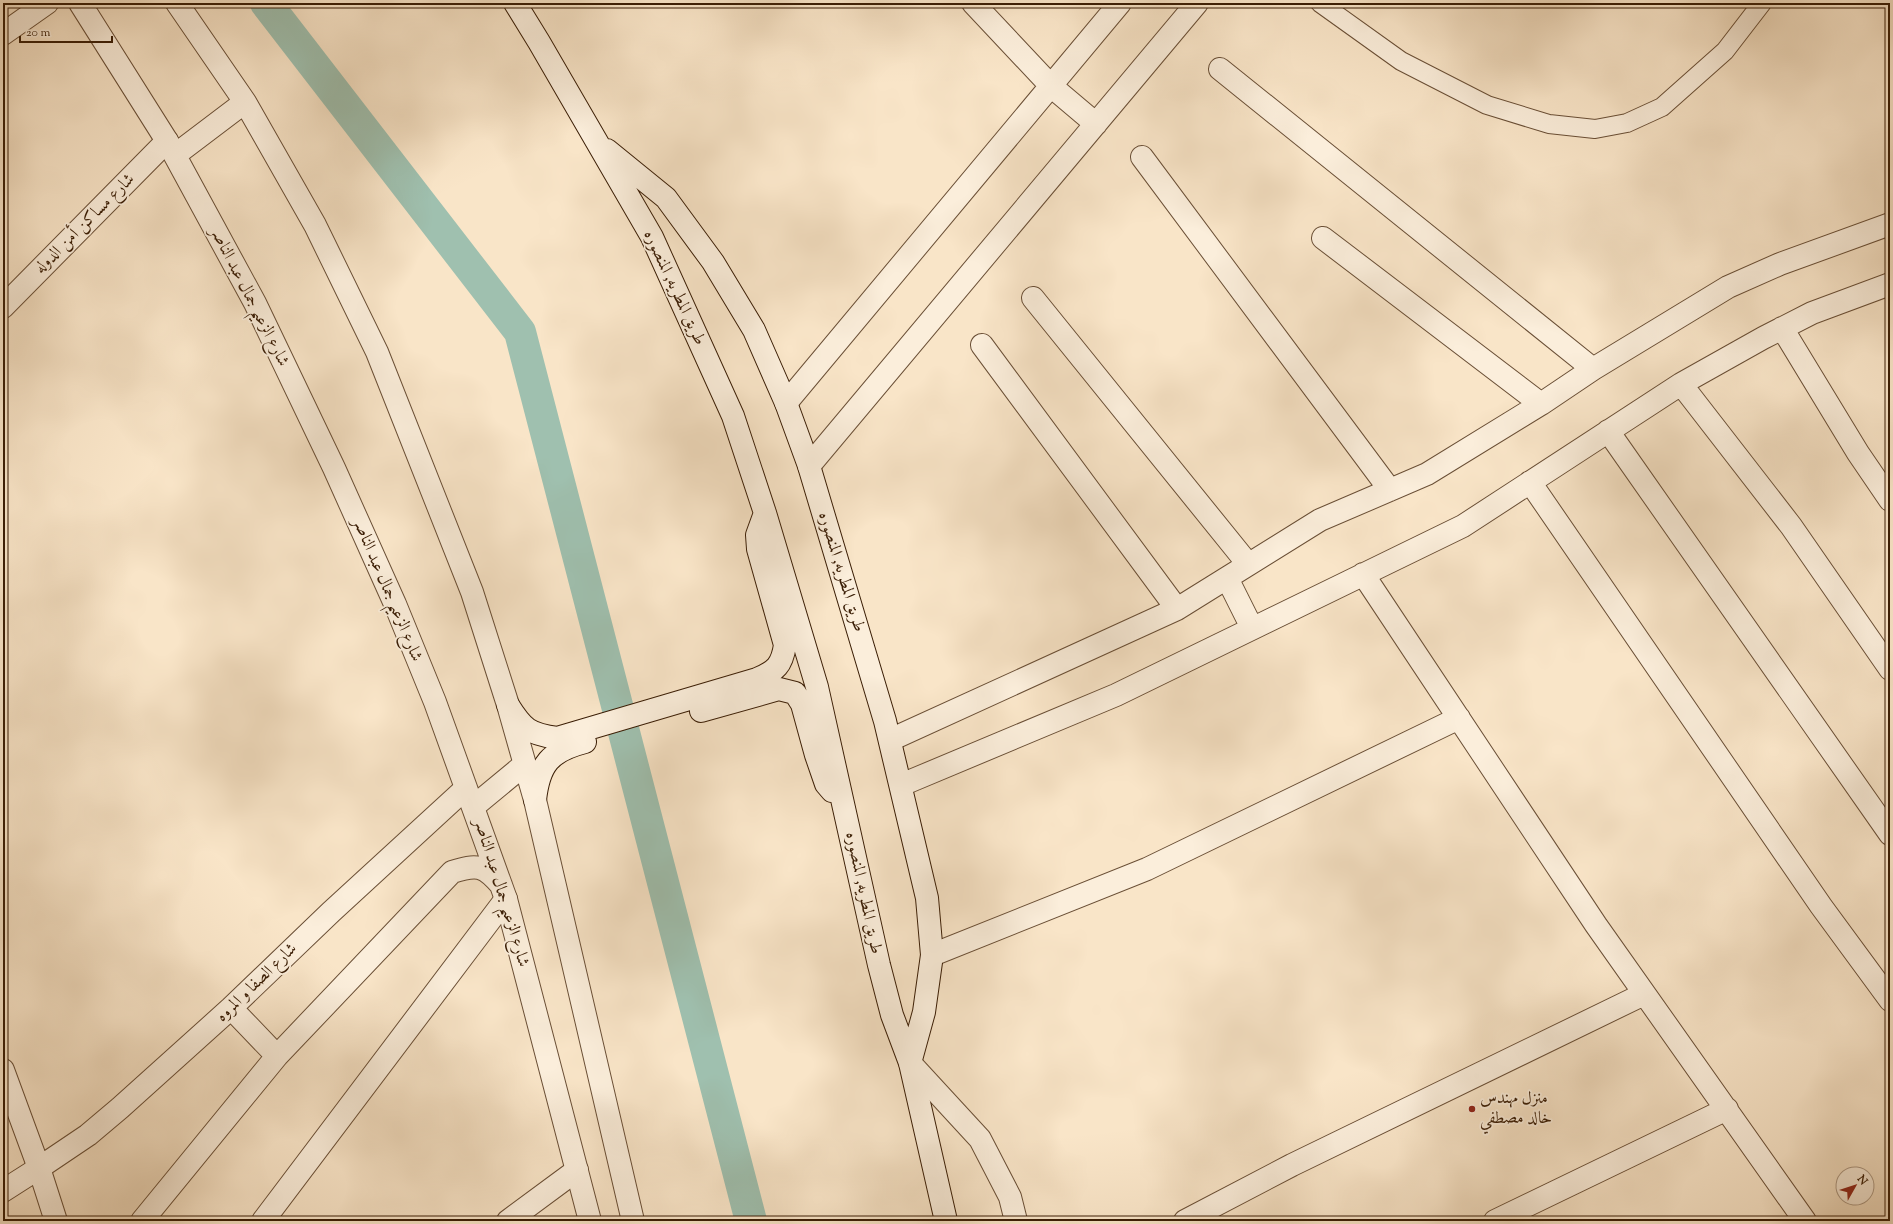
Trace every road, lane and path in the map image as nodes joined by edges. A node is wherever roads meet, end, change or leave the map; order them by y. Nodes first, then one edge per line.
1 (47, 3) edge
2 (80, 3) edge
3 (177, 3) edge
4 (515, 3) edge
5 (973, 3) edge
6 (1120, 3) edge
7 (1197, 3) edge
8 (1320, 3) edge
9 (1762, 3) edge
10 (3, 34) edge
11 (1220, 69) dead end
12 (1052, 86) junction
13 (245, 102) junction
14 (1096, 124) junction
15 (597, 142) junction
16 (171, 148) junction
17 (1142, 157) dead end
18 (1890, 224) edge
19 (1323, 238) dead end
20 (1890, 284) edge
21 (1033, 298) dead end
22 (3, 307) edge
23 (1782, 328) junction
24 (982, 345) dead end
25 (1593, 368) junction
26 (1681, 384) junction
27 (786, 403) junction
28 (1541, 404) junction
29 (1608, 431) junction
30 (808, 466) junction
31 (1530, 482) junction
32 (1390, 490) junction
33 (1890, 500) edge
34 (765, 513) junction
35 (1248, 564) junction
36 (1363, 574) junction
37 (1227, 578) junction
38 (1177, 609) junction
39 (1252, 628) junction
40 (1890, 669) edge
41 (760, 686) junction
42 (508, 705) junction
43 (1459, 718) junction
44 (579, 737) junction
45 (890, 740) junction
46 (525, 764) junction
47 (901, 785) junction
48 (470, 798) junction
49 (535, 800) junction
50 (845, 808) junction
51 (1890, 834) edge
52 (504, 892) junction
53 (932, 955) junction
54 (1644, 994) junction
55 (1890, 1000) edge
56 (232, 1008) junction
57 (277, 1056) junction
58 (910, 1063) junction
59 (3, 1070) edge
60 (1727, 1109) junction
61 (39, 1168) junction
62 (577, 1170) junction
63 (3, 1191) edge
64 (56, 1221) edge
65 (142, 1221) edge
66 (262, 1221) edge
67 (508, 1221) edge
68 (590, 1221) edge
69 (633, 1221) edge
70 (946, 1221) edge
71 (1016, 1221) edge
72 (1185, 1221) edge
73 (1495, 1221) edge
74 (1805, 1221) edge

1 - 10 street
2 - 16 street, شارع الزعيم جمال عبد الناصر
3 - 13 street
4 - 15 street, طريق المطريه, المنصوره
5 - 12 street
6 - 12 street
7 - 14 street
8 - 9 lane
11 - 25 street
12 - 14 street
12 - 27 street
13 - 16 street, شارع مساكن أمن الدوله
13 - 42 street
14 - 30 street
15 - 27 street, طريق المطريه, المنصوره
15 - 34 street, طريق المطريه, المنصوره
16 - 22 street, شارع مساكن أمن الدوله
16 - 48 street, شارع الزعيم جمال عبد الناصر
17 - 32 street
18 - 25 street
19 - 28 street
20 - 23 street
21 - 35 street
23 - 26 street
23 - 33 street
24 - 38 street
25 - 28 street
26 - 29 street
26 - 40 street
27 - 30 street, طريق المطريه, المنصوره
28 - 32 street
29 - 31 street
29 - 51 street
30 - 45 street, طريق المطريه, المنصوره
31 - 36 street
31 - 55 street
32 - 35 street
34 - 41 street
34 - 50 street, طريق المطريه, المنصوره
35 - 37 street
36 - 39 street
36 - 43 street
37 - 38 street
37 - 39 street
38 - 45 street
39 - 47 street
41 - 44 street
41 - 50 street
42 - 44 street
42 - 46 street
43 - 53 street
43 - 54 street
44 - 49 street
45 - 47 street, طريق المطريه, المنصوره
46 - 48 street, شارع الصفا و المروه
46 - 49 street
47 - 53 street, طريق المطريه, المنصوره
48 - 52 street, شارع الزعيم جمال عبد الناصر
48 - 56 street, شارع الصفا و المروه
49 - 69 street
50 - 58 street, طريق المطريه, المنصوره
52 - 57 street
52 - 62 street, شارع الزعيم جمال عبد الناصر
52 - 66 street
53 - 58 street, طريق المطريه, المنصوره
54 - 60 street
54 - 72 street
56 - 57 street
56 - 61 street, شارع الصفا و المروه
57 - 65 street
58 - 70 street, طريق المطريه, المنصوره
58 - 71 street
59 - 61 street
60 - 73 street
60 - 74 street
61 - 63 street, شارع الصفا و المروه
61 - 64 street
62 - 67 street
62 - 68 street, شارع الزعيم جمال عبد الناصر

